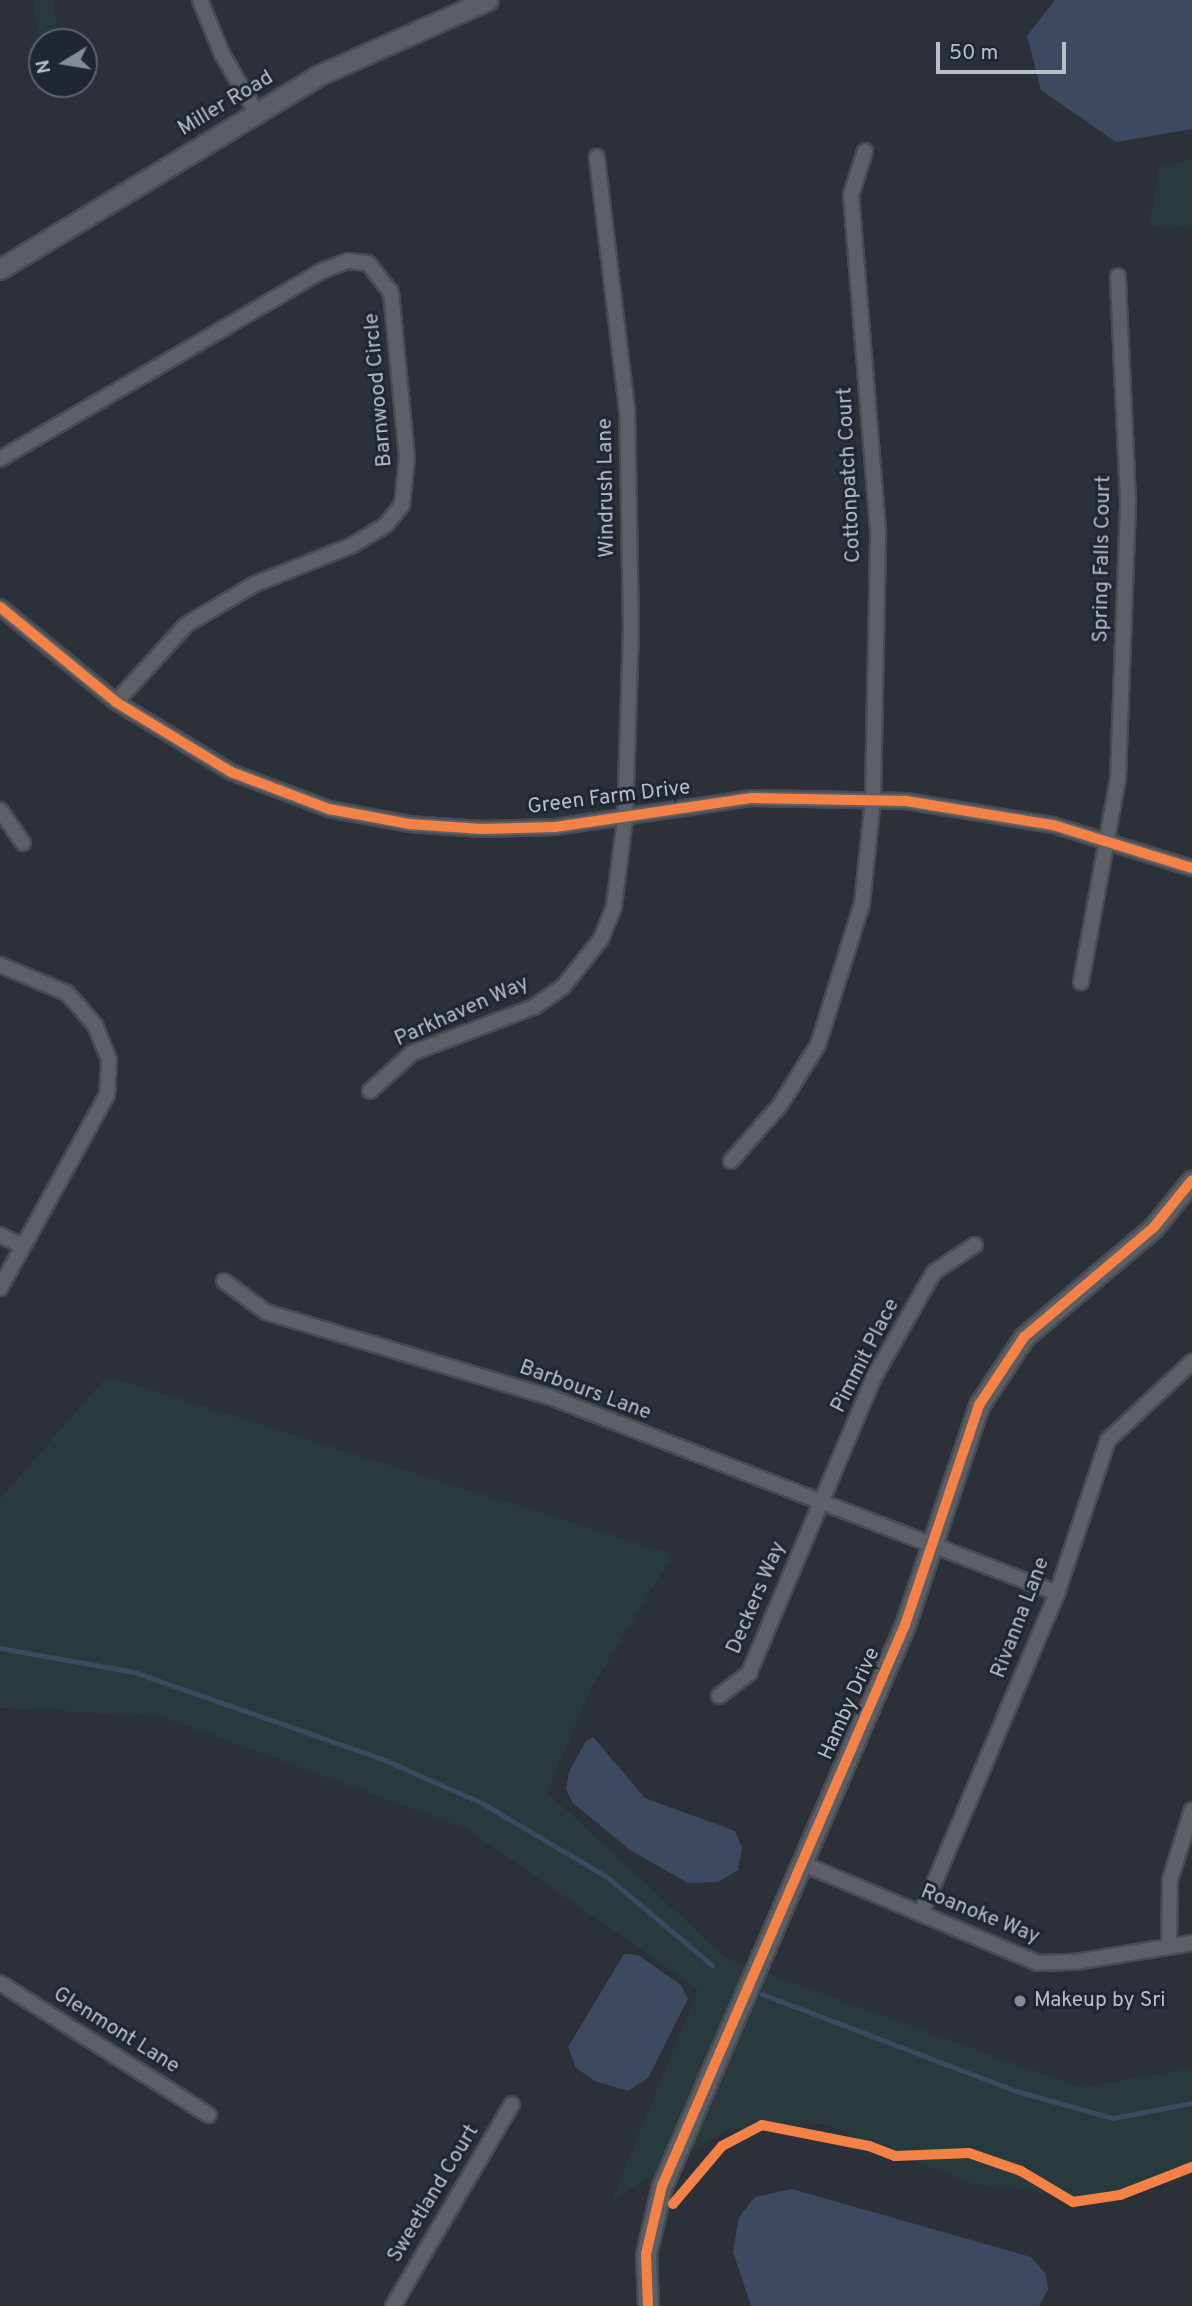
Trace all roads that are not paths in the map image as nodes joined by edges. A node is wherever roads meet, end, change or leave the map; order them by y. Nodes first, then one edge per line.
1 (200, 0) edge
2 (488, 0) edge
3 (256, 112) junction
4 (865, 151) dead end
5 (597, 157) dead end
6 (0, 269) edge
7 (1118, 276) dead end
8 (0, 459) edge
9 (0, 607) edge
10 (116, 702) junction
11 (873, 800) junction
12 (0, 810) edge
13 (625, 819) junction
14 (1109, 842) junction
15 (23, 843) dead end
16 (1192, 868) edge
17 (0, 965) edge
18 (1081, 982) dead end
19 (370, 1091) dead end
20 (731, 1161) dead end
21 (1192, 1180) edge
22 (0, 1235) edge
23 (23, 1245) junction
24 (975, 1245) dead end
25 (224, 1280) dead end
26 (0, 1288) edge
27 (1192, 1362) edge
28 (819, 1505) junction
29 (931, 1548) junction
30 (1057, 1593) junction
31 (719, 1696) dead end
32 (1192, 1810) edge
33 (801, 1863) junction
34 (921, 1914) junction
35 (1192, 1943) edge
36 (1169, 1947) junction
37 (0, 1983) edge
38 (512, 2104) dead end
39 (209, 2115) dead end
40 (393, 2306) edge
41 (648, 2306) edge

1 - 3 street
2 - 3 street, Miller Road
3 - 6 street, Miller Road
4 - 11 street, Cottonpatch Court
5 - 13 street, Windrush Lane
7 - 14 street, Spring Falls Court
8 - 10 street, Barnwood Circle
9 - 10 street, Green Farm Drive
10 - 13 street, Green Farm Drive
11 - 13 street, Green Farm Drive
11 - 14 street, Green Farm Drive
11 - 20 street, Cottonpatch Court
12 - 15 street
13 - 19 street, Parkhaven Way
14 - 16 street, Green Farm Drive
14 - 18 street, Spring Falls Court
17 - 23 street
21 - 29 street, Hamby Drive
22 - 23 street
23 - 26 street
24 - 28 street, Pimmit Place
25 - 28 street, Barbours Lane
27 - 30 street, Rivanna Lane
28 - 29 street, Barbours Lane
28 - 31 street, Deckers Way
29 - 30 street, Barbours Lane
29 - 33 street, Hamby Drive
30 - 34 street, Rivanna Lane
32 - 36 street
33 - 34 street, Roanoke Way
33 - 41 street, Hamby Drive
34 - 36 street, Roanoke Way
35 - 36 street, Roanoke Way
37 - 39 street, Glenmont Lane
38 - 40 street, Sweetland Court

